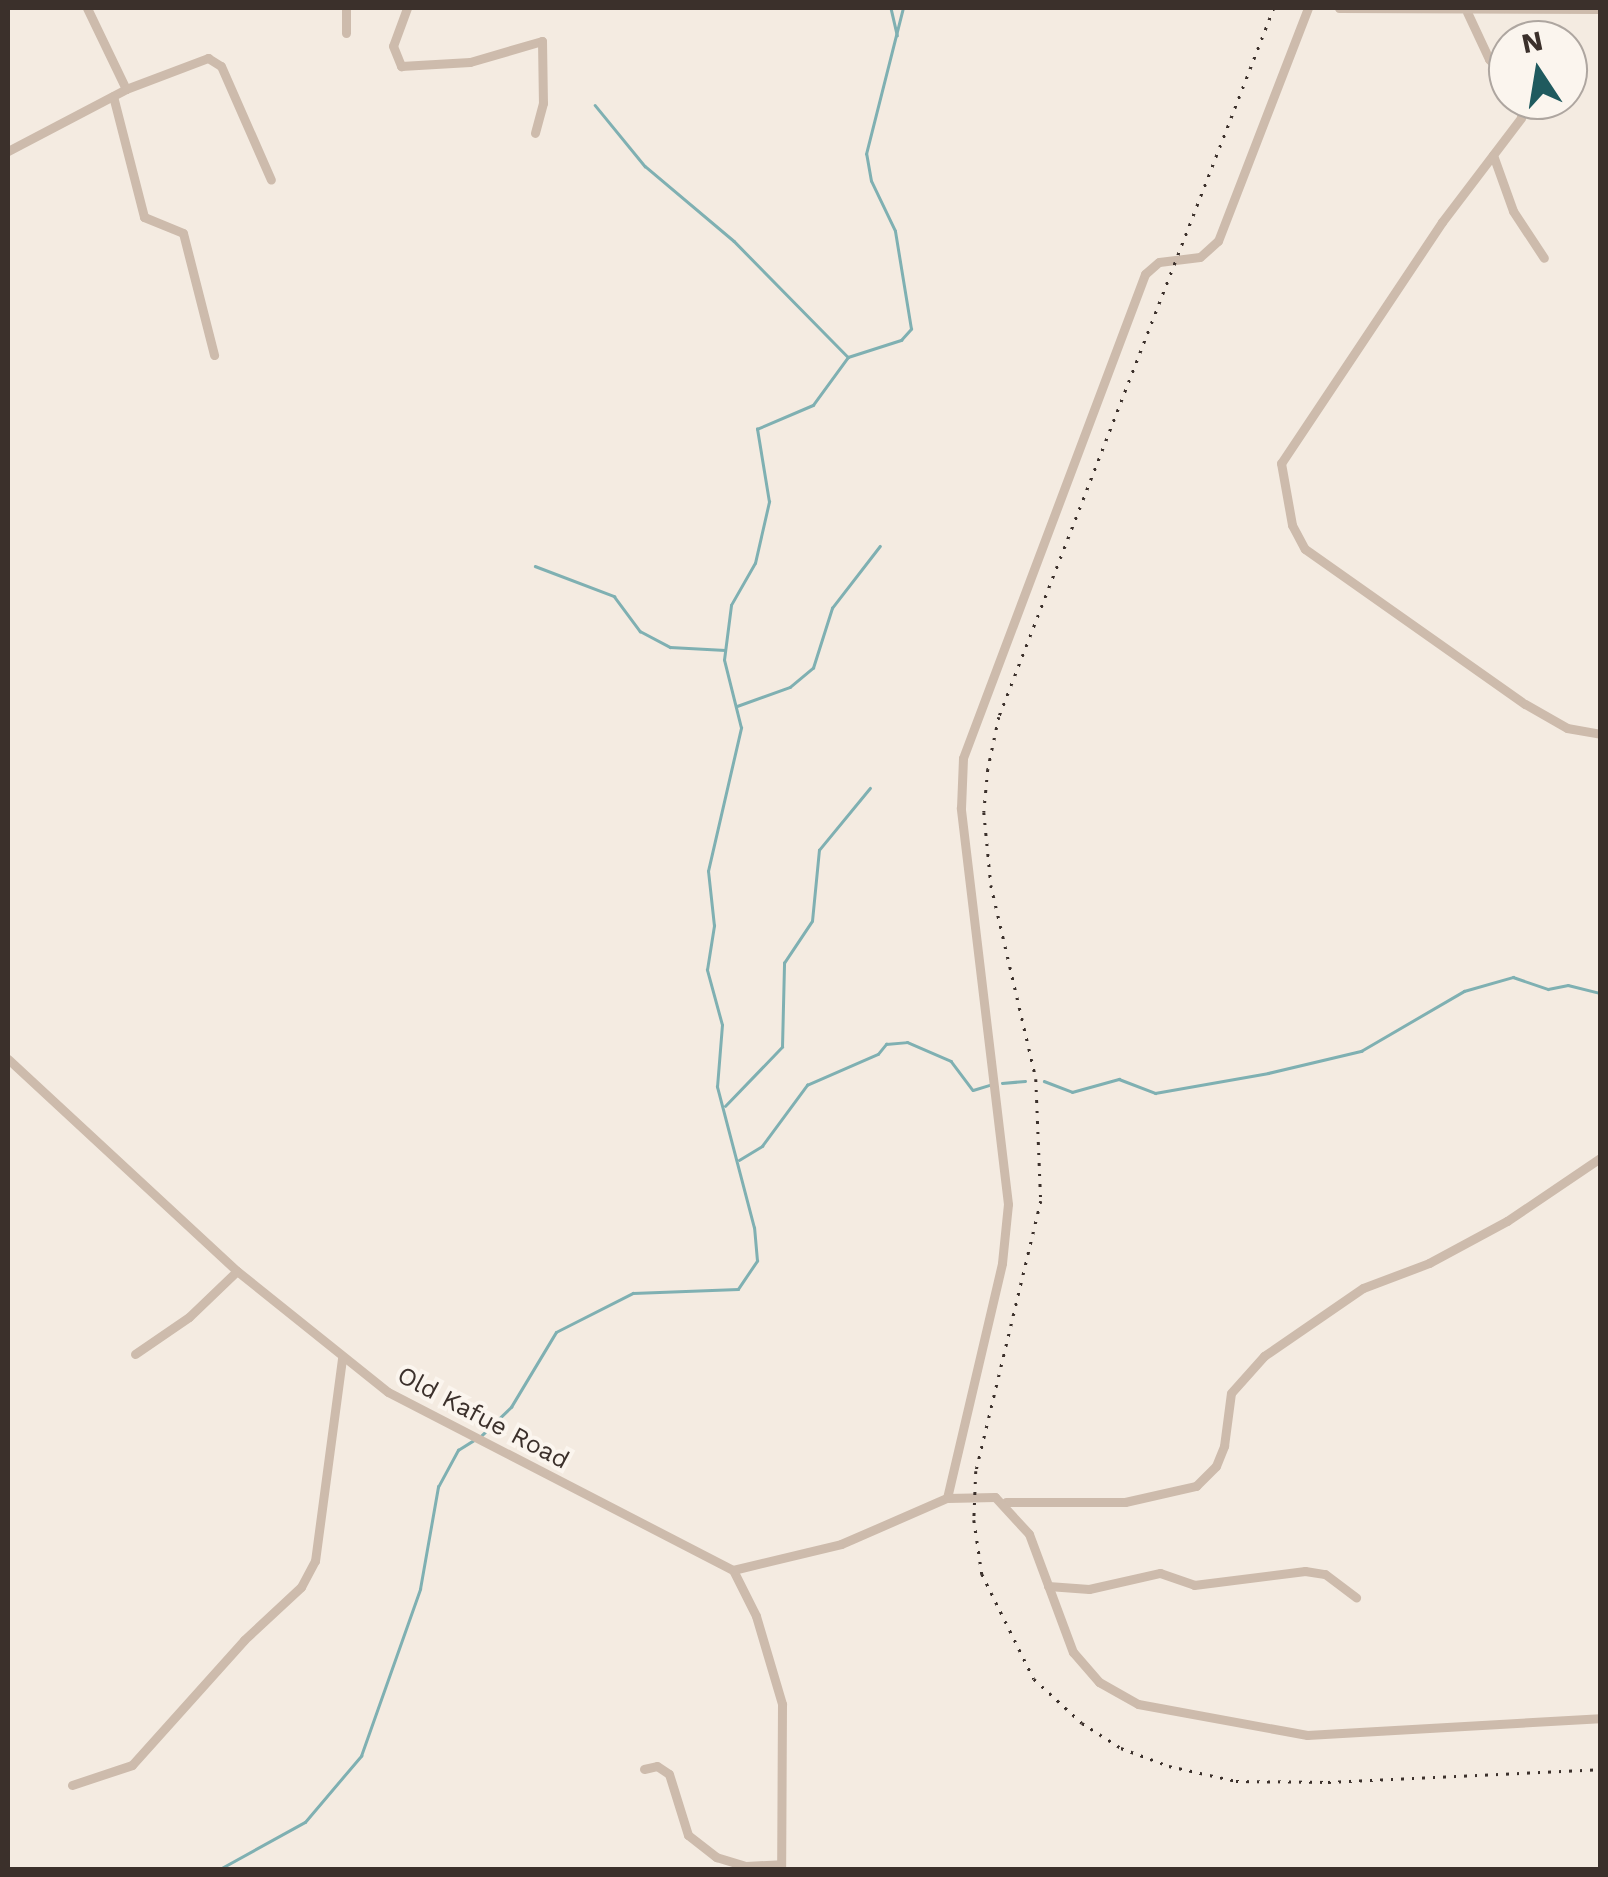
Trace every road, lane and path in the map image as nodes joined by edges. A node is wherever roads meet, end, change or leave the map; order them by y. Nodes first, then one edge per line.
1 (87, 8) edge
2 (346, 8) edge
3 (407, 8) edge
4 (1308, 8) edge
5 (1339, 8) edge
6 (1600, 8) edge
7 (1467, 12) junction
8 (346, 33) dead end
9 (1488, 57) edge
10 (126, 89) junction
11 (113, 96) junction
12 (1519, 120) edge
13 (535, 133) dead end
14 (8, 151) edge
15 (1493, 154) junction
16 (271, 180) dead end
17 (1544, 258) dead end
18 (214, 356) dead end
19 (1600, 734) edge
20 (8, 1058) edge
21 (1600, 1158) edge
22 (236, 1271) junction
23 (135, 1354) dead end
24 (342, 1358) junction
25 (947, 1498) junction
26 (1006, 1502) junction
27 (733, 1570) junction
28 (1048, 1586) junction
29 (1356, 1597) dead end
30 (1600, 1718) edge
31 (644, 1770) dead end
32 (72, 1785) dead end
33 (781, 1867) edge

1 - 10 street
2 - 8 street
3 - 13 street
4 - 25 street
5 - 7 street
6 - 7 street
7 - 9 street
10 - 11 street
10 - 16 street
11 - 14 street
11 - 18 street
12 - 15 street
15 - 17 street
15 - 19 street
20 - 22 street, Old Kafue Road
21 - 26 street
22 - 23 street
22 - 24 street, Old Kafue Road
24 - 27 street, Old Kafue Road
24 - 32 street
25 - 26 street
25 - 27 street
26 - 28 street
27 - 33 street
28 - 29 street
28 - 30 street
31 - 33 street

